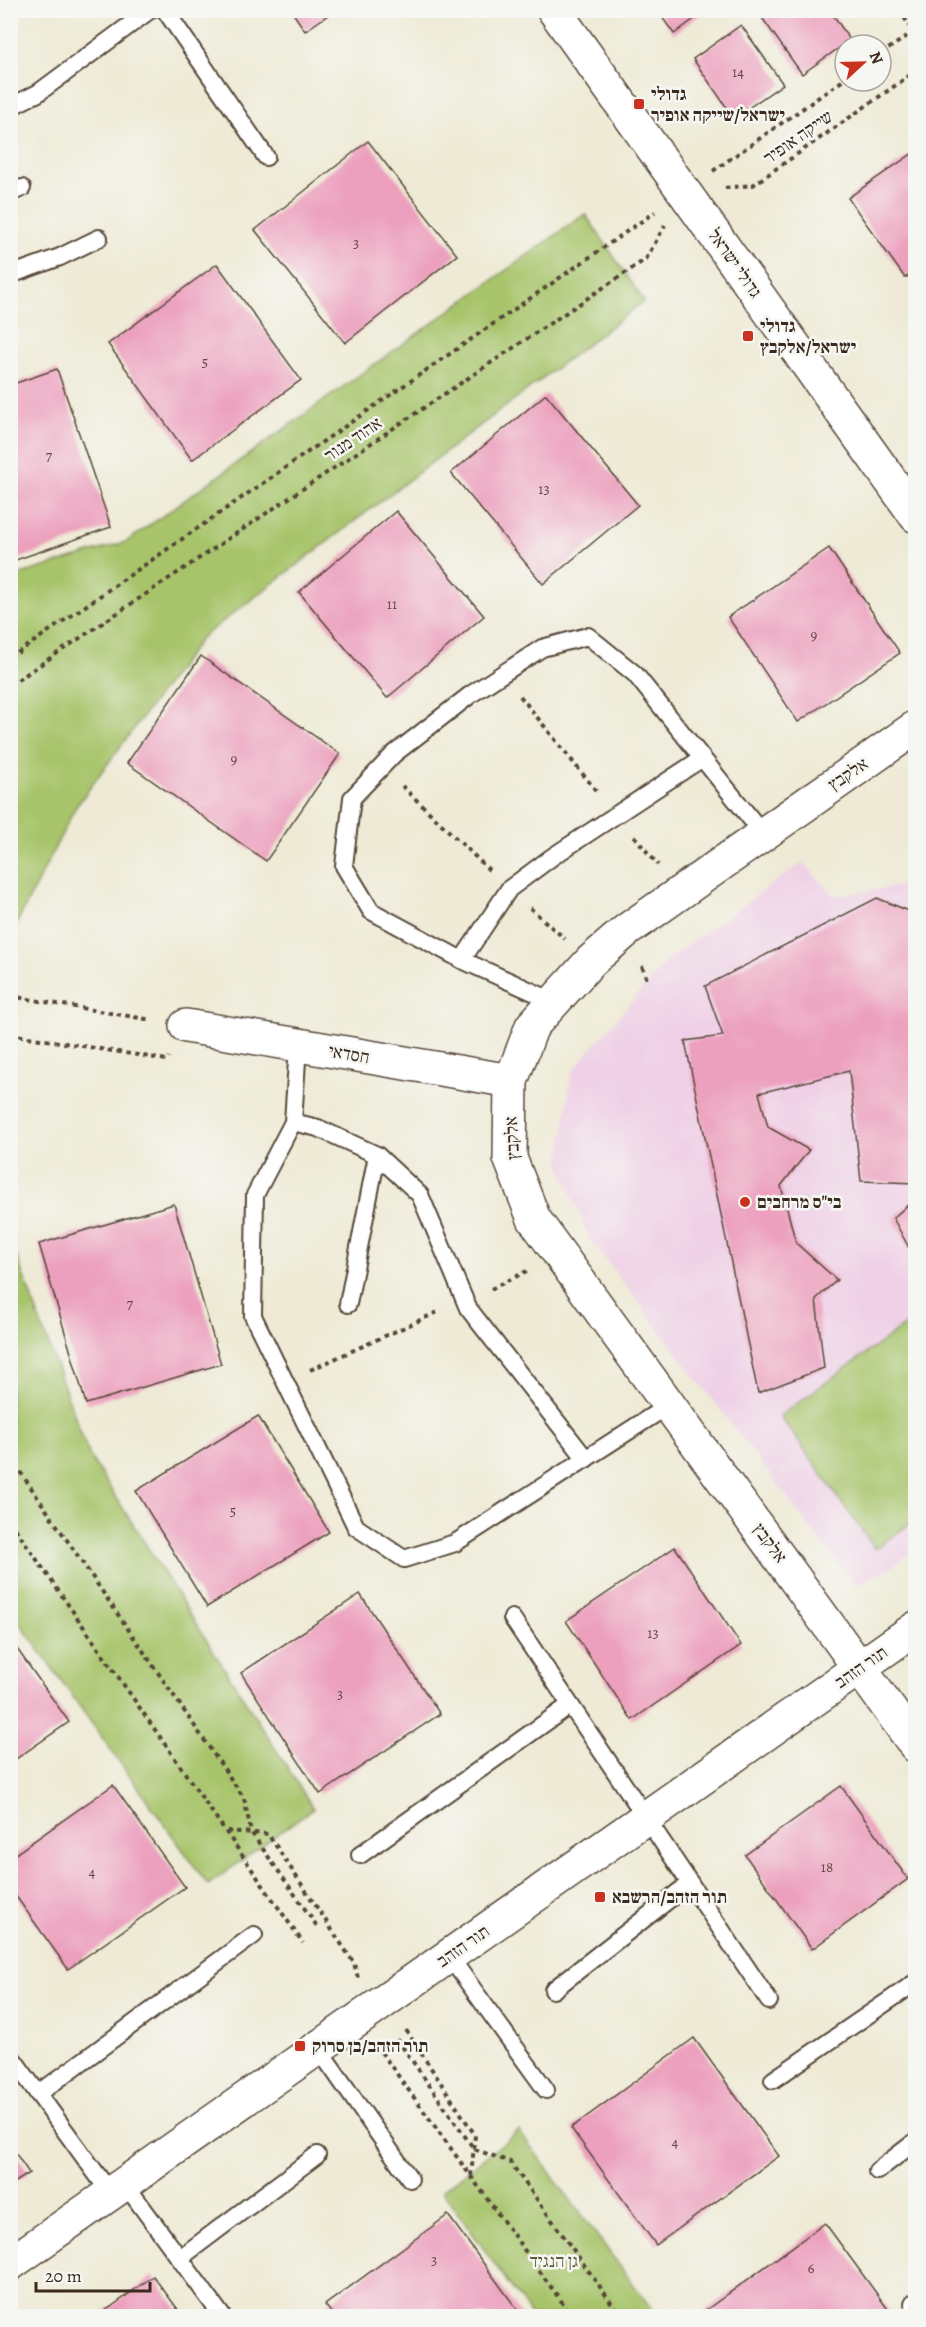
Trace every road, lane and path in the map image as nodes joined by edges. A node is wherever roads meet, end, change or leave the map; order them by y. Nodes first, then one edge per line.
1 (150, 10) edge
2 (165, 10) edge
3 (554, 10) edge
4 (899, 10) edge
5 (915, 32) edge
6 (893, 46) edge
7 (915, 70) edge
8 (833, 87) edge
9 (10, 107) edge
10 (266, 157) dead end
11 (684, 192) junction
12 (99, 238) dead end
13 (10, 275) edge
14 (915, 516) edge
15 (10, 658) edge
16 (502, 674) junction
17 (10, 685) edge
18 (915, 728) edge
19 (701, 759) junction
20 (381, 767) junction
21 (615, 814) junction
22 (763, 834) junction
23 (509, 890) junction
24 (681, 893) junction
25 (462, 960) junction
26 (591, 961) junction
27 (10, 996) edge
28 (553, 1001) junction
29 (186, 1026) junction
30 (10, 1034) edge
31 (298, 1045) junction
32 (511, 1081) junction
33 (293, 1122) junction
34 (377, 1155) junction
35 (512, 1278) dead end
36 (464, 1299) junction
37 (348, 1304) dead end
38 (285, 1381) junction
39 (669, 1405) junction
40 (10, 1457) edge
41 (586, 1459) junction
42 (10, 1521) edge
43 (512, 1618) dead end
44 (915, 1628) edge
45 (860, 1667) junction
46 (570, 1705) junction
47 (915, 1746) edge
48 (645, 1818) junction
49 (226, 1831) junction
50 (251, 1832) junction
51 (360, 1855) dead end
52 (690, 1883) junction
53 (319, 1929) dead end
54 (254, 1935) dead end
55 (303, 1943) dead end
56 (449, 1956) junction
57 (915, 1982) edge
58 (553, 1990) dead end
59 (769, 2001) dead end
60 (367, 2014) junction
61 (397, 2039) dead end
62 (318, 2048) junction
63 (381, 2052) dead end
64 (10, 2055) edge
65 (773, 2080) dead end
66 (546, 2090) dead end
67 (38, 2094) junction
68 (915, 2141) edge
69 (474, 2149) junction
70 (317, 2155) dead end
71 (877, 2171) dead end
72 (471, 2176) junction
73 (410, 2179) dead end
74 (118, 2189) junction
75 (180, 2259) junction
76 (10, 2264) edge
77 (222, 2316) edge
78 (572, 2316) edge
79 (621, 2316) edge

1 - 9 lane
2 - 10 lane
3 - 11 street, גדולי ישראל
4 - 5 path
5 - 6 path
7 - 11 path, שייקה אופיר
8 - 11 path
11 - 14 street, גדולי ישראל
11 - 15 path
11 - 17 path, אהוד מנור
12 - 13 lane
16 - 19 lane
16 - 20 lane
16 - 21 path
18 - 22 street, אלקבץ
19 - 21 lane
19 - 22 lane
20 - 23 path
20 - 25 lane
21 - 23 lane
21 - 24 path
22 - 24 street, אלקבץ
23 - 25 lane
23 - 26 path
24 - 26 street, אלקבץ
25 - 28 lane
26 - 28 street, אלקבץ
27 - 29 path
28 - 32 street, אלקבץ
29 - 30 path
29 - 31 street, חסדאי
31 - 32 street, חסדאי
31 - 33 lane
32 - 39 street, אלקבץ
33 - 34 lane
33 - 38 lane
34 - 36 lane
34 - 37 lane
35 - 36 path
36 - 38 path
36 - 41 lane
38 - 41 lane
39 - 41 lane
39 - 45 street, אלקבץ
40 - 50 path
42 - 49 path
43 - 46 lane
44 - 45 street, תור הזהב
45 - 47 street, אלקבץ
45 - 48 street, תור הזהב
46 - 48 lane
46 - 51 lane
48 - 52 lane
48 - 56 street, תור הזהב
49 - 50 path
49 - 55 path
50 - 53 path
50 - 60 path
52 - 58 lane
52 - 59 lane
54 - 67 lane
56 - 60 street, תור הזהב
56 - 66 lane
57 - 65 lane
60 - 62 street, תור הזהב
60 - 69 path
61 - 69 path
62 - 73 lane
62 - 74 street, תור הזהב
63 - 72 path
64 - 67 lane
67 - 74 lane
68 - 71 lane
69 - 72 path
69 - 79 path
70 - 75 lane
72 - 78 path
74 - 75 lane
74 - 76 street, תור הזהב
75 - 77 lane

